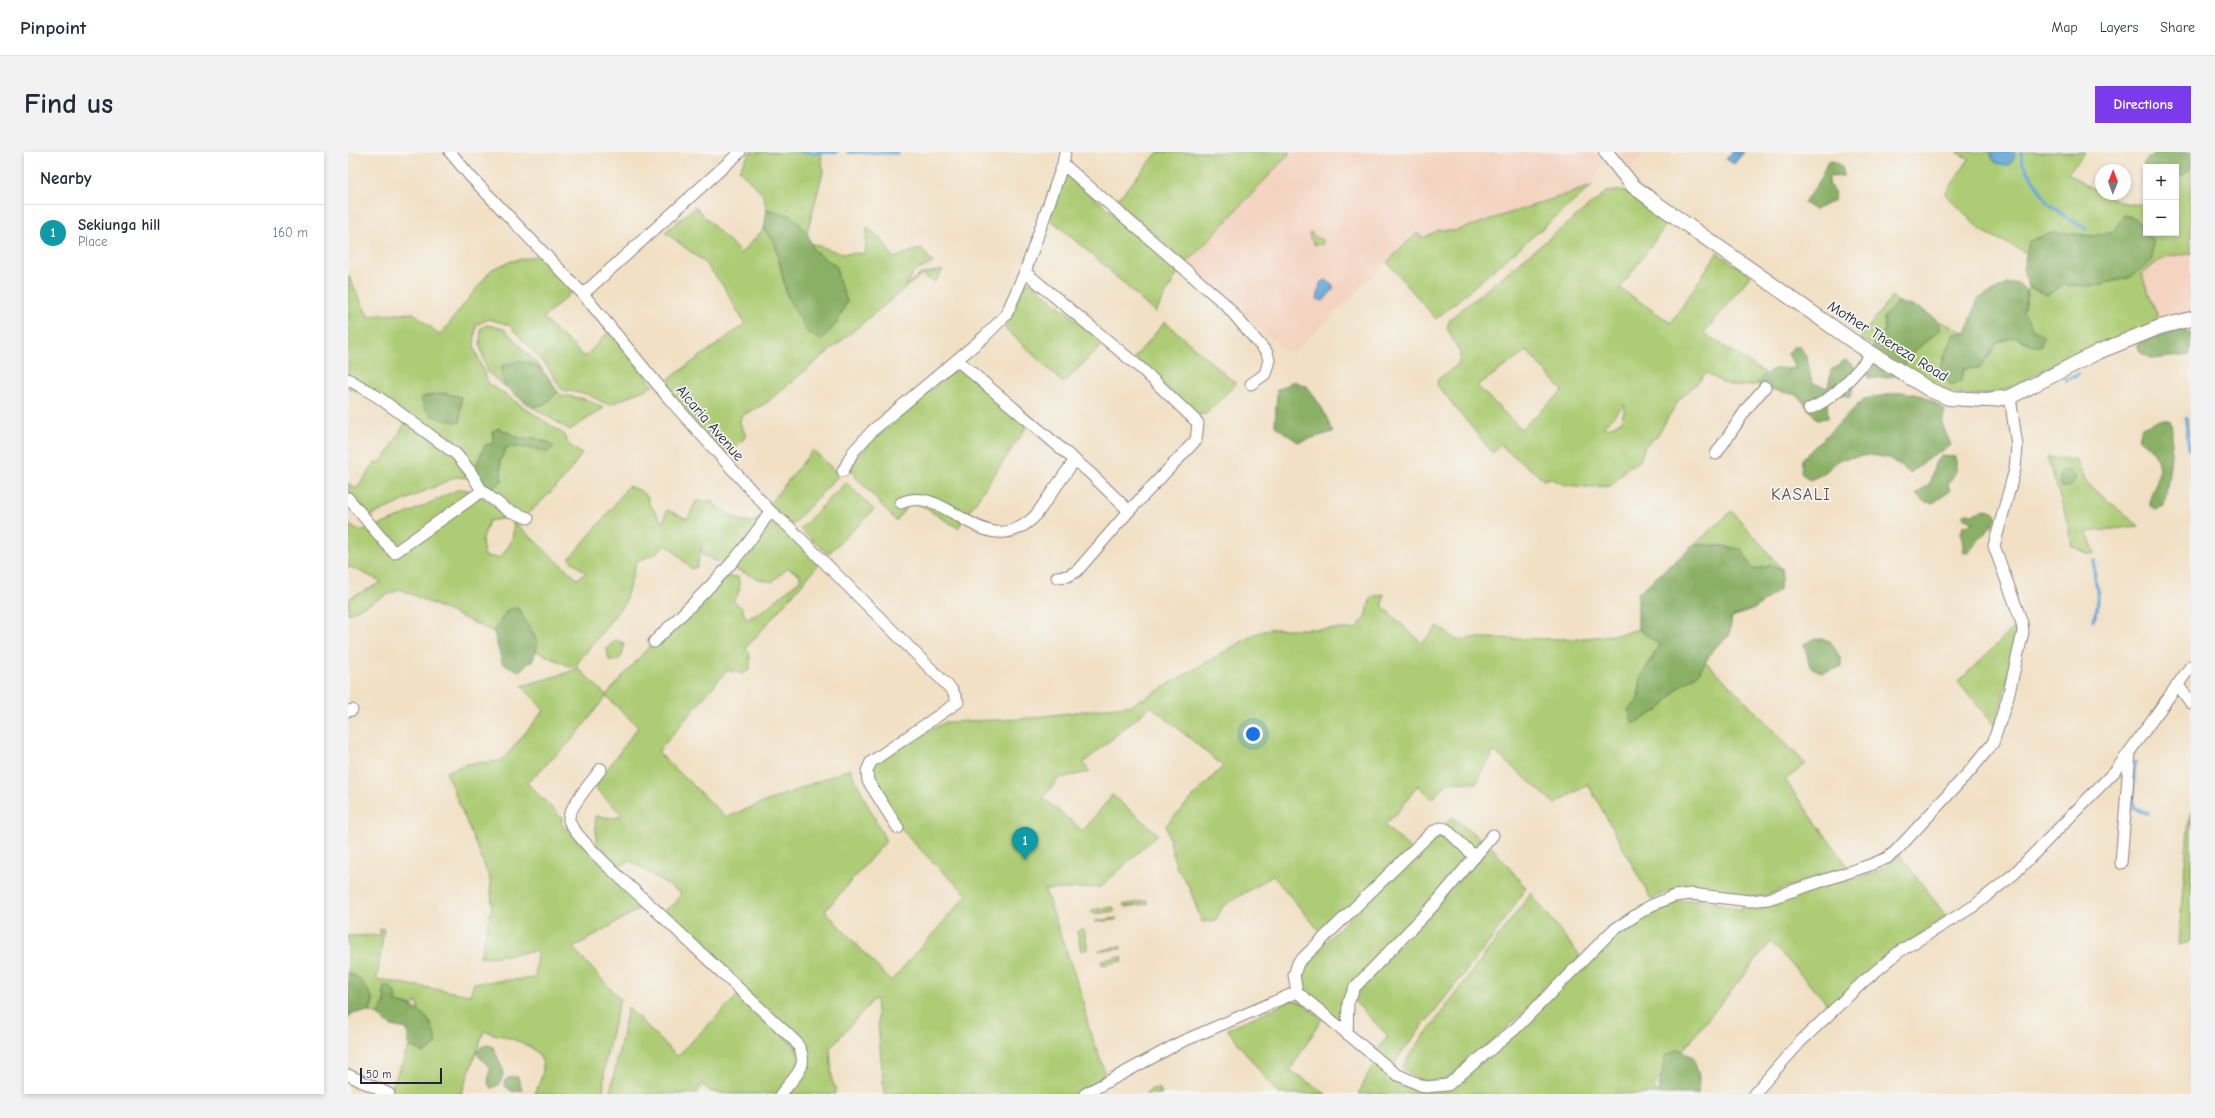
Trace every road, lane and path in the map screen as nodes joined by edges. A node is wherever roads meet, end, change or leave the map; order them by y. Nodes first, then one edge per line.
1 (450, 152) edge
2 (740, 152) edge
3 (1066, 152) edge
4 (1606, 152) edge
5 (1063, 164) junction
6 (1025, 272) junction
7 (582, 294) junction
8 (2191, 319) edge
9 (1872, 354) junction
10 (957, 360) junction
11 (348, 379) edge
12 (1251, 384) dead end
13 (1764, 387) dead end
14 (2010, 397) junction
15 (1809, 409) dead end
16 (1716, 454) dead end
17 (1075, 460) junction
18 (843, 471) dead end
19 (482, 491) junction
20 (348, 498) edge
21 (901, 503) dead end
22 (1128, 511) junction
23 (770, 512) junction
24 (528, 518) dead end
25 (1057, 577) dead end
26 (654, 642) dead end
27 (2191, 666) edge
28 (2178, 684) junction
29 (2191, 703) edge
30 (2130, 752) junction
31 (601, 769) dead end
32 (898, 828) dead end
33 (1493, 835) dead end
34 (1475, 857) junction
35 (2121, 863) dead end
36 (1297, 992) junction
37 (1347, 1034) junction
38 (348, 1075) edge
39 (389, 1094) edge
40 (781, 1094) edge
41 (1085, 1094) edge
42 (1754, 1094) edge

1 - 7 street, Alcaria Avenue
2 - 7 street
3 - 5 street
4 - 9 street, Mother Thereza Road
5 - 6 street
5 - 12 street
6 - 10 street
6 - 22 street
7 - 23 street, Alcaria Avenue
8 - 14 street, Mother Thereza Road
9 - 14 street, Mother Thereza Road
9 - 15 street
10 - 17 street
10 - 18 street
11 - 19 street
13 - 16 street
14 - 37 street
17 - 21 street
17 - 22 street
19 - 20 street
19 - 24 street
22 - 25 street
23 - 26 street
23 - 32 street, Alcaria Avenue
27 - 28 street
28 - 29 street
28 - 30 street
30 - 35 street
30 - 42 street
31 - 40 street
33 - 34 street
34 - 36 street
34 - 37 street
36 - 37 street
36 - 41 street
38 - 39 street

